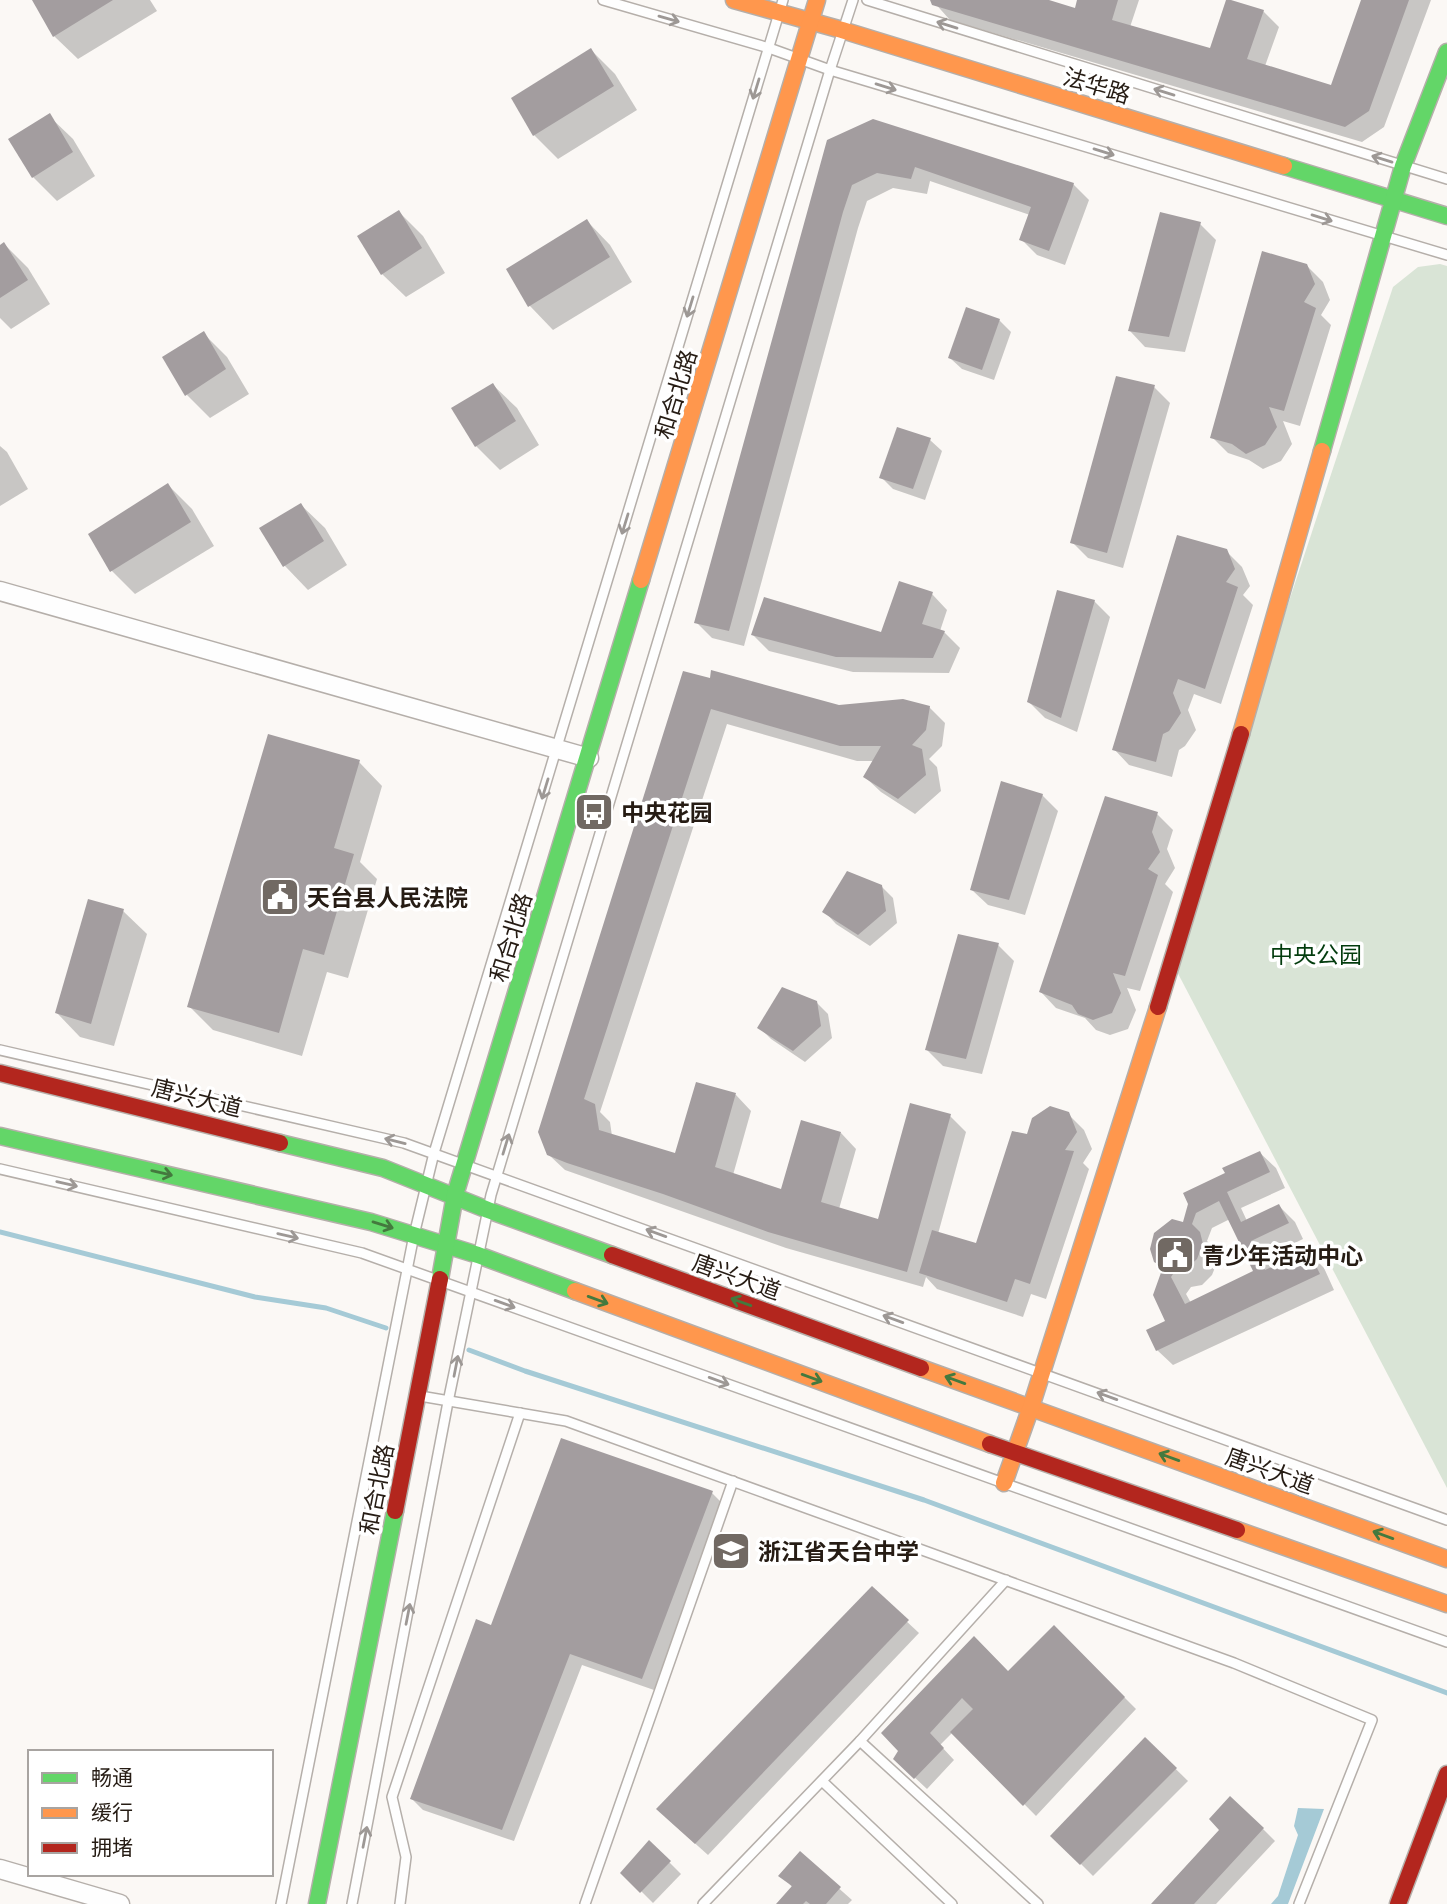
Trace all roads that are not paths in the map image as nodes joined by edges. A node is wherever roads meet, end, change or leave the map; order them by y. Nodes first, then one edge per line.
1 (603, 0) edge
2 (734, 0) edge
3 (817, 0) edge
4 (853, 0) edge
5 (867, 0) edge
6 (781, 6) edge
7 (810, 22) junction
8 (842, 30) junction
9 (769, 48) junction
10 (1447, 52) edge
11 (798, 58) junction
12 (830, 70) junction
13 (1404, 166) junction
14 (1447, 179) edge
15 (1393, 201) junction
16 (1447, 216) edge
17 (1383, 236) junction
18 (1447, 255) edge
19 (0, 591) edge
20 (556, 750) junction
21 (589, 758) junction
22 (0, 1050) edge
23 (0, 1073) edge
24 (0, 1136) edge
25 (434, 1153) junction
26 (464, 1164) junction
27 (0, 1169) edge
28 (496, 1176) junction
29 (426, 1184) junction
30 (455, 1195) junction
31 (488, 1210) junction
32 (414, 1235) junction
33 (444, 1244) junction
34 (478, 1255) junction
35 (407, 1269) junction
36 (439, 1280) junction
37 (470, 1292) junction
38 (1042, 1373) junction
39 (418, 1396) junction
40 (449, 1402) junction
41 (1031, 1407) junction
42 (520, 1413) junction
43 (1015, 1453) junction
44 (733, 1482) junction
45 (1004, 1483) junction
46 (1447, 1520) edge
47 (1447, 1559) edge
48 (1006, 1580) junction
49 (1447, 1604) edge
50 (1447, 1642) edge
51 (860, 1741) junction
52 (821, 1781) junction
53 (1446, 1781) edge
54 (0, 1869) edge
55 (120, 1904) edge
56 (281, 1904) edge
57 (317, 1904) edge
58 (352, 1904) edge
59 (400, 1904) edge
60 (585, 1904) edge
61 (703, 1904) edge
62 (952, 1904) edge
63 (1038, 1904) edge
64 (1299, 1904) edge
65 (1398, 1904) edge

1 -> 9 lane
2 - 6 main road, 法华路
3 - 7 main road, 和合北路
4 - 8 lane
13 -> 5 lane
6 - 7 main road, 法华路
6 - 9 lane
7 - 8 main road, 法华路
7 - 11 main road, 和合北路
8 - 12 lane
8 - 15 main road, 法华路
9 - 11 lane
9 -> 20 lane
10 - 13 main road
11 - 12 lane
11 - 21 main road, 和合北路
12 -> 17 lane
28 -> 12 lane
13 - 14 lane
13 - 15 main road
15 - 16 main road, 法华路
15 - 17 main road
17 - 18 lane
17 - 38 main road
19 - 20 street
20 - 21 street
20 -> 25 lane
21 - 26 main road, 和合北路
25 -> 22 lane
23 - 29 main road, 唐兴大道
24 -> 32 main road
25 - 26 lane
25 - 29 lane
26 - 28 lane
26 - 30 main road, 和合北路
27 -> 35 lane
28 - 31 lane
38 -> 28 lane
29 - 30 main road, 唐兴大道
29 - 32 lane
30 - 31 main road, 唐兴大道
30 - 33 main road, 和合北路
31 - 34 lane
41 -> 31 main road, 唐兴大道
32 - 33 main road
32 - 35 lane
33 - 34 main road
33 - 36 main road, 和合北路
34 - 37 lane
34 -> 43 main road
35 - 36 lane
35 - 56 lane
36 - 37 lane
36 - 39 main road, 和合北路
40 -> 37 lane
37 -> 45 lane
38 - 41 main road
46 -> 38 lane
39 - 40 lane
39 - 57 main road, 和合北路
40 - 42 lane
58 -> 40 lane
41 - 43 main road
47 -> 41 main road, 唐兴大道
42 - 44 lane
42 - 59 lane
43 - 45 main road
43 - 49 main road
44 - 48 lane
44 - 60 lane
45 - 50 lane
48 - 51 lane
48 - 64 lane
51 - 52 lane
51 - 63 lane
52 - 61 lane
52 - 62 lane
53 - 65 main road
54 - 55 street

